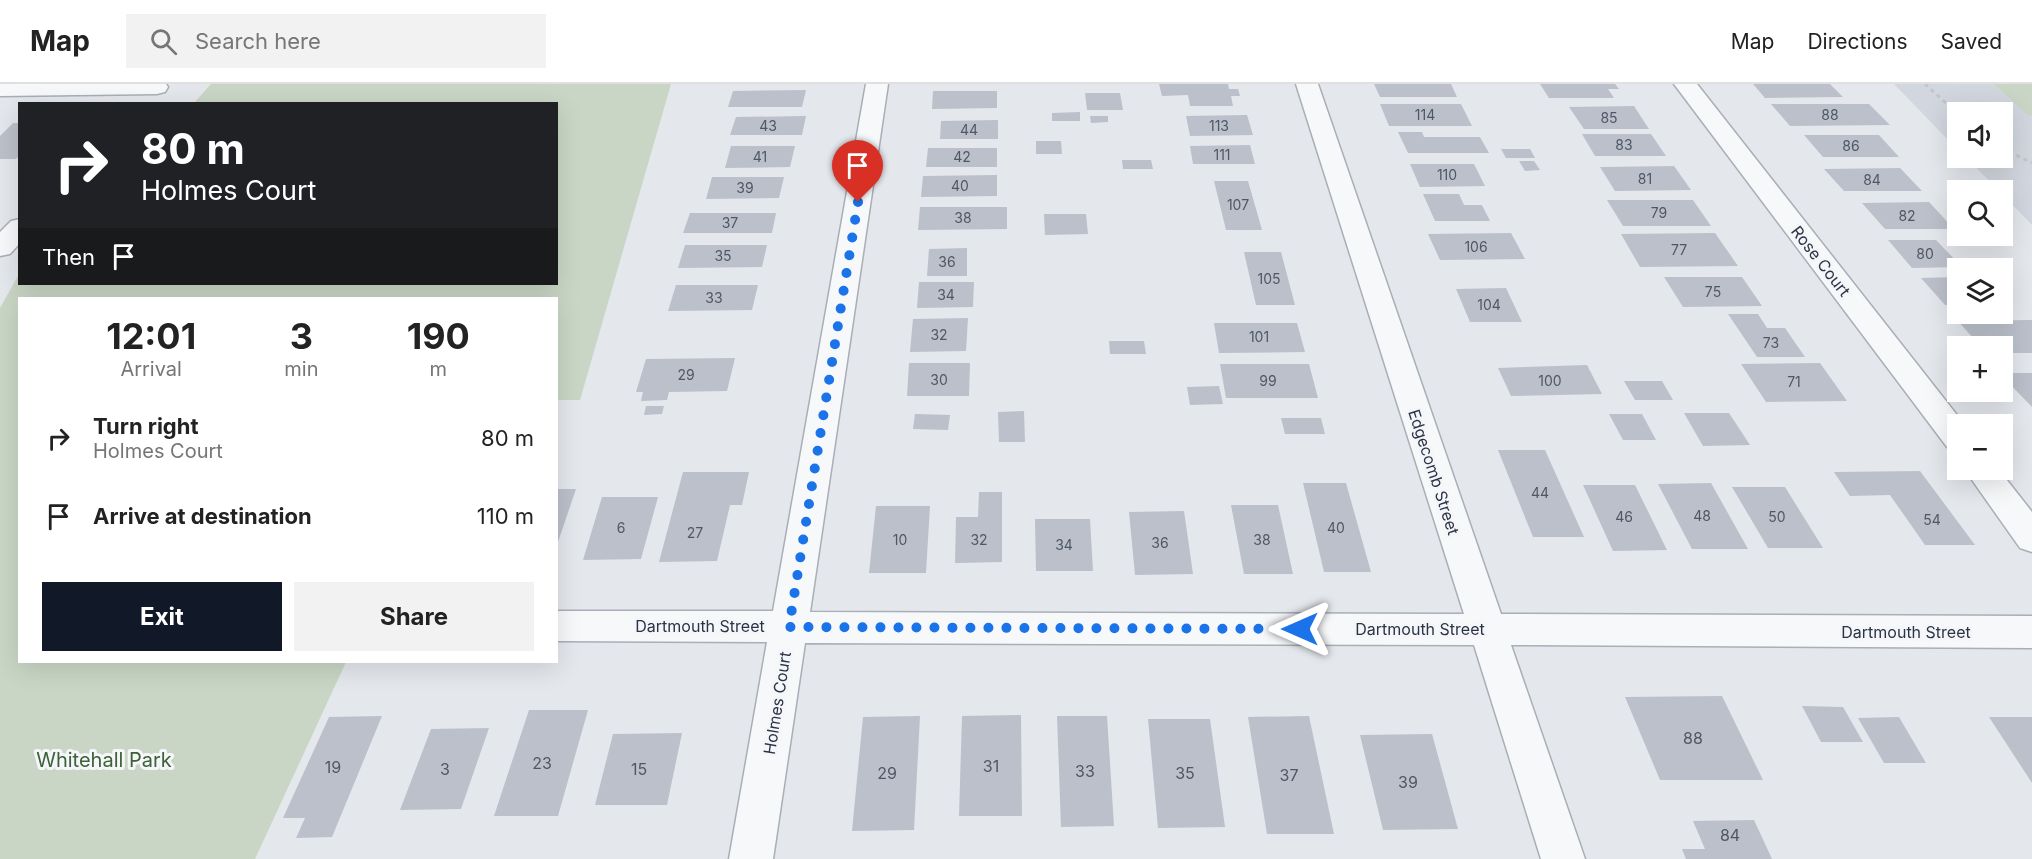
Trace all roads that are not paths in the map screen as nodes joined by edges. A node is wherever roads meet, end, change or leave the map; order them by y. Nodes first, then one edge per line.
1 (877, 84) edge
2 (1307, 84) edge
3 (1685, 84) edge
4 (158, 86) edge
5 (0, 89) edge
6 (142, 102) edge
7 (18, 229) edge
8 (0, 248) edge
9 (1947, 425) edge
10 (1988, 480) edge
11 (2032, 538) edge
12 (558, 626) edge
13 (789, 627) junction
14 (1486, 629) junction
15 (2032, 632) edge
16 (751, 859) edge
17 (1563, 859) edge

1 - 13 street, Holmes Court
2 - 14 street, Edgecomb Street
3 - 9 street, Rose Court
4 - 5 street
4 - 6 street
7 - 8 street
10 - 11 street
12 - 13 street, Dartmouth Street
13 - 14 street, Dartmouth Street
13 - 16 street, Holmes Court
14 - 15 street, Dartmouth Street
14 - 17 street, Edgecomb Street

